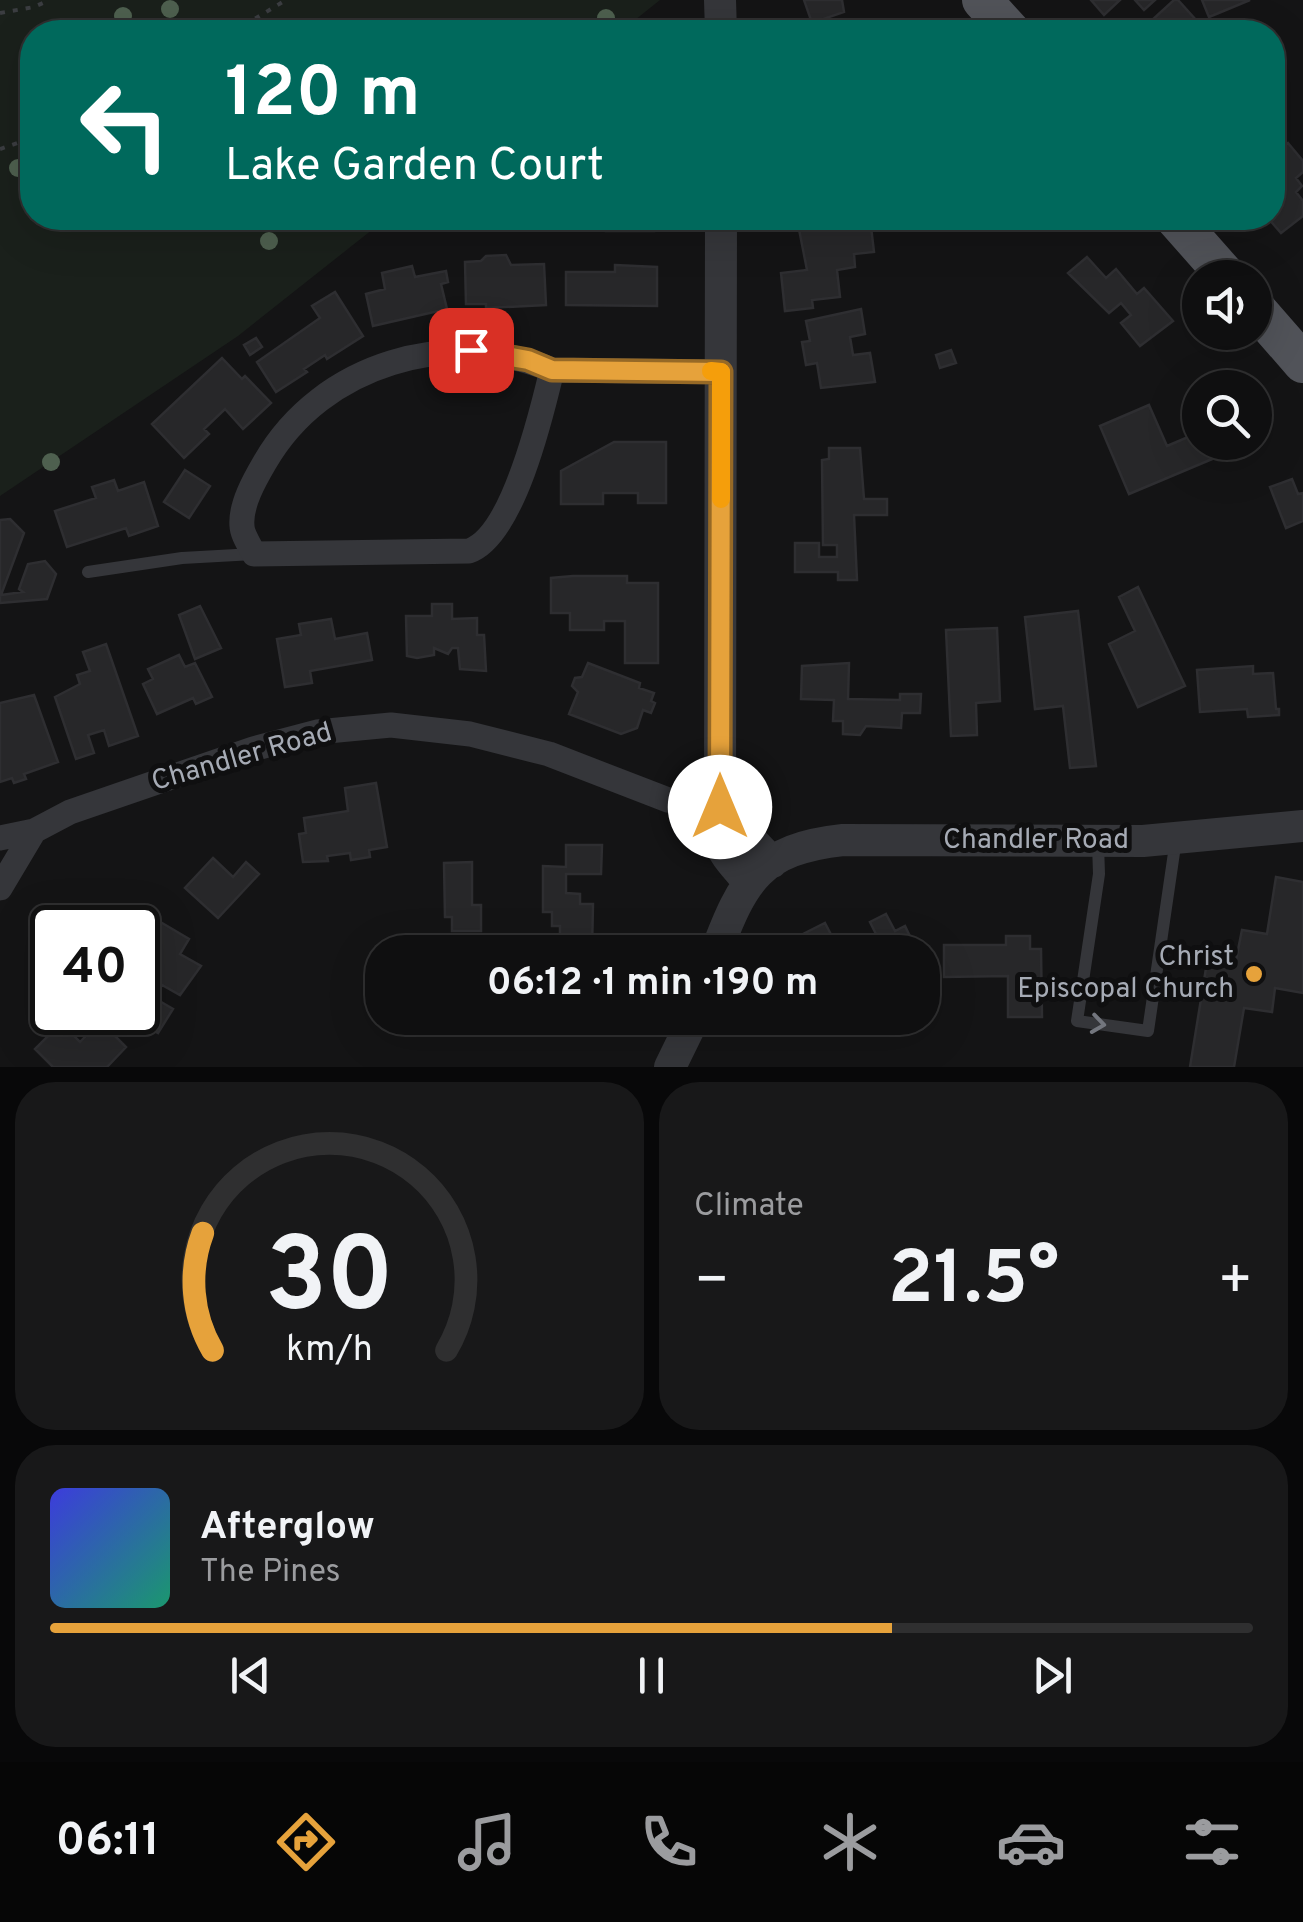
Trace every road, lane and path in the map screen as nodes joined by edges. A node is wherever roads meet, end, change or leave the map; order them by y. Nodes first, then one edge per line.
1 (50, 0) edge
2 (286, 0) edge
3 (982, 0) edge
4 (0, 12) edge
5 (253, 20) edge
6 (1000, 20) edge
7 (722, 230) edge
8 (1186, 230) edge
9 (1212, 260) edge
10 (1272, 327) edge
11 (1303, 363) edge
12 (552, 370) junction
13 (721, 372) junction
14 (254, 554) junction
15 (88, 572) dead end
16 (720, 807) junction
17 (1303, 826) edge
18 (34, 831) junction
19 (0, 838) edge
20 (1176, 839) junction
21 (1098, 842) junction
22 (760, 872) junction
23 (0, 888) edge
24 (723, 935) edge
25 (686, 1035) edge
26 (670, 1067) edge

1 - 4 path
2 - 5 path
3 - 6 main road
7 - 13 street
8 - 9 main road
10 - 11 main road
12 - 13 street
12 - 14 street
12 - 14 street
13 - 16 street
14 - 15 lane
16 - 18 street, Chandler Road
16 - 22 street
17 - 20 street, Chandler Road
18 - 19 street, Chandler Road
18 - 23 street
20 - 21 street, Chandler Road
21 -> 20 lane
21 - 22 street, Chandler Road
22 - 24 street
25 - 26 street

